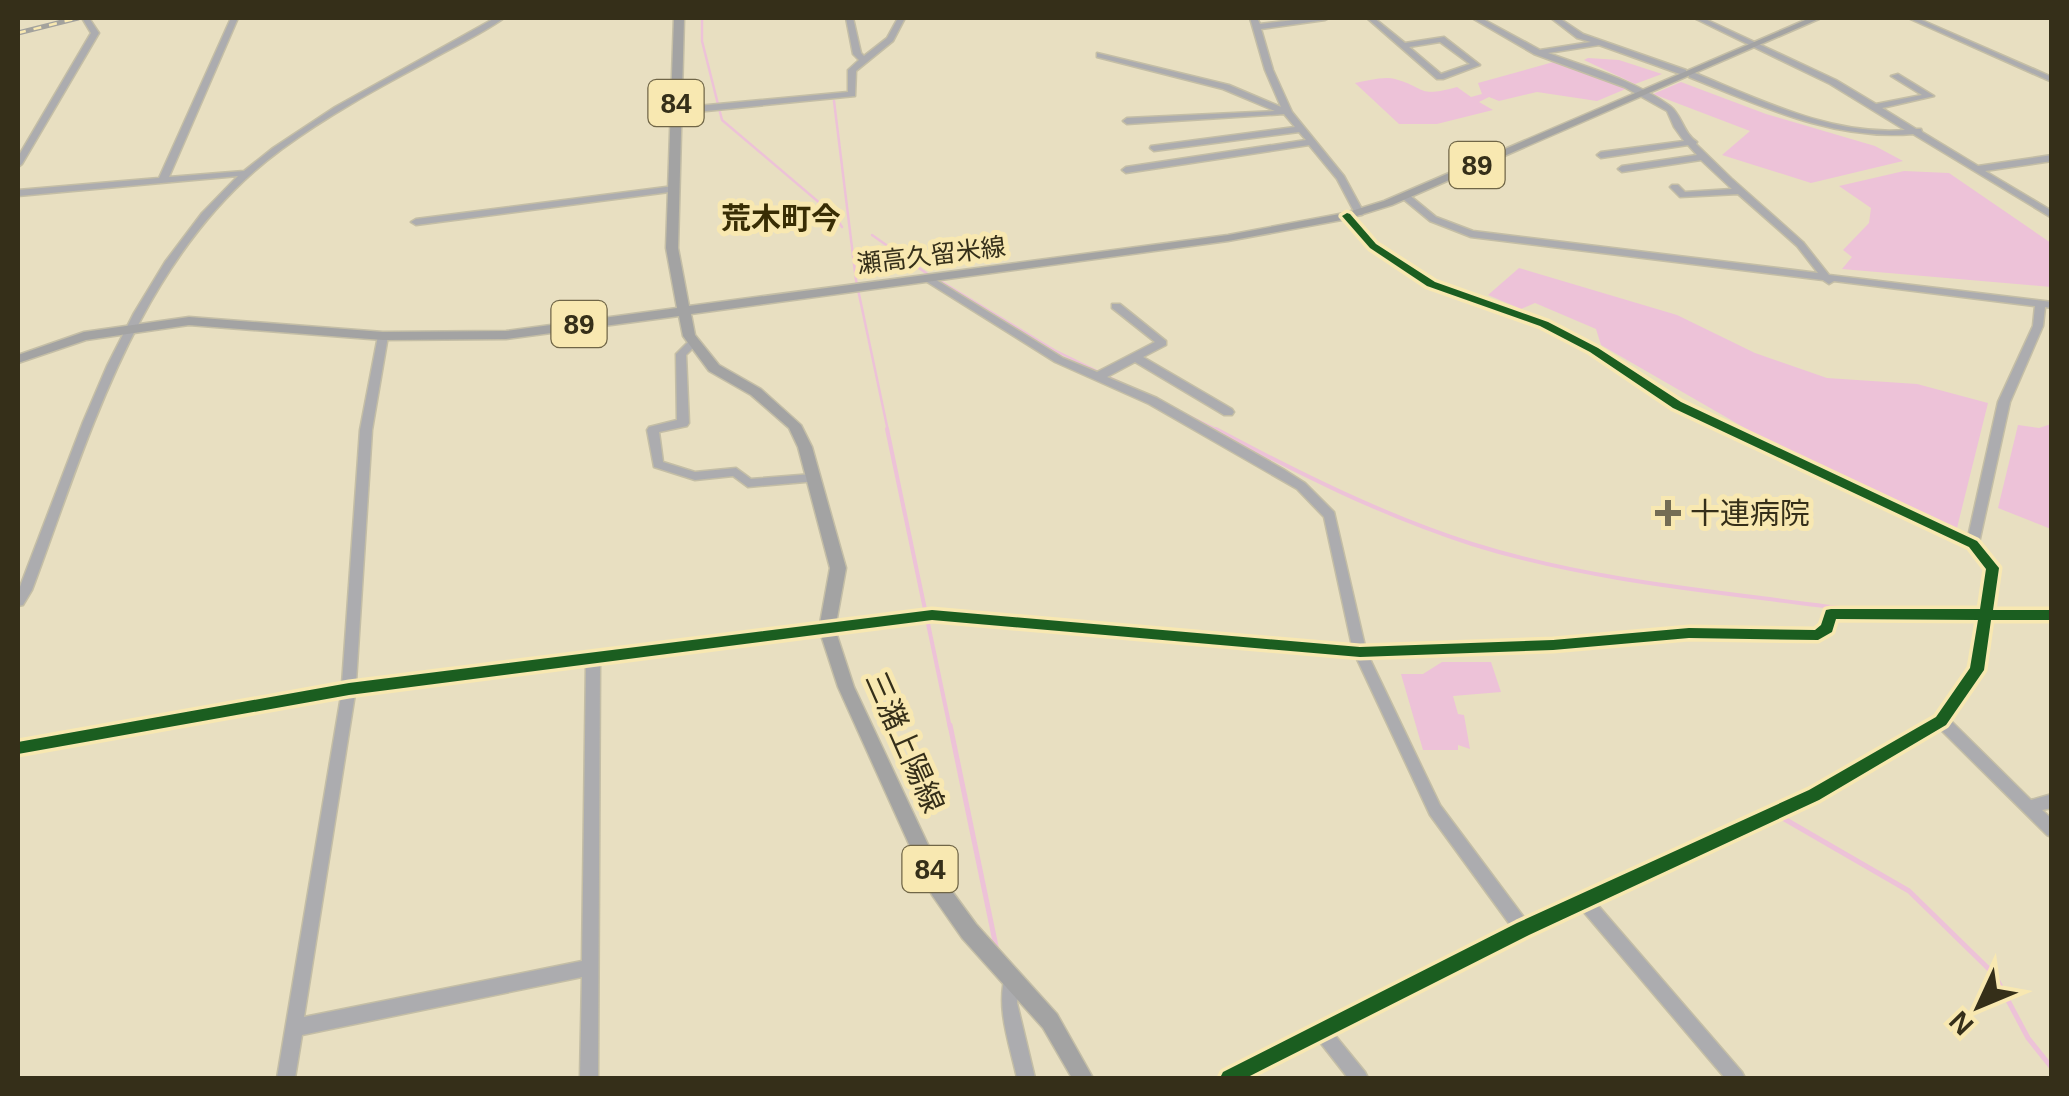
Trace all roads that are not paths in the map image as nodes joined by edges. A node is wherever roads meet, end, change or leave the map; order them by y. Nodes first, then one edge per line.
1 (86, 18) edge
2 (234, 18) edge
3 (500, 18) edge
4 (679, 18) edge
5 (849, 18) edge
6 (901, 18) edge
7 (1325, 18) edge
8 (1370, 18) edge
9 (1476, 18) edge
10 (1555, 18) edge
11 (1698, 18) edge
12 (1816, 18) edge
13 (1912, 18) edge
14 (1256, 22) edge
15 (1599, 43) junction
16 (1754, 44) junction
17 (1403, 46) junction
18 (1538, 52) junction
19 (1100, 55) dead end
20 (864, 60) junction
21 (1687, 74) junction
22 (1895, 76) dead end
23 (2052, 80) edge
24 (1640, 93) junction
25 (1875, 107) junction
26 (676, 110) junction
27 (1288, 113) junction
28 (1127, 122) dead end
29 (1300, 129) junction
30 (1918, 132) junction
31 (1310, 142) junction
32 (1693, 142) junction
33 (1154, 148) dead end
34 (1602, 155) dead end
35 (1704, 157) junction
36 (2052, 158) edge
37 (18, 164) edge
38 (1978, 169) junction
39 (1126, 170) dead end
40 (1622, 170) dead end
41 (247, 173) junction
42 (163, 180) junction
43 (1675, 187) dead end
44 (674, 189) junction
45 (1742, 191) junction
46 (18, 193) edge
47 (1405, 196) junction
48 (1353, 214) junction
49 (2052, 214) edge
50 (416, 222) dead end
51 (928, 278) junction
52 (1829, 281) junction
53 (2046, 304) edge
54 (1116, 306) dead end
55 (682, 310) junction
56 (127, 328) junction
57 (383, 336) junction
58 (693, 343) junction
59 (1135, 357) junction
60 (18, 360) edge
61 (1097, 376) junction
62 (1228, 412) dead end
63 (813, 478) junction
64 (1972, 544) junction
65 (18, 601) edge
66 (2052, 616) edge
67 (1984, 618) junction
68 (828, 630) junction
69 (1360, 652) junction
70 (593, 660) junction
71 (348, 689) junction
72 (1940, 721) junction
73 (18, 748) edge
74 (2052, 801) edge
75 (2028, 807) junction
76 (2052, 830) edge
77 (1585, 902) junction
78 (1523, 929) junction
79 (588, 968) junction
80 (1012, 979) junction
81 (294, 1028) junction
82 (1324, 1034) junction
83 (286, 1078) edge
84 (589, 1078) edge
85 (1026, 1078) edge
86 (1084, 1078) edge
87 (1228, 1078) edge
88 (1359, 1078) edge
89 (1736, 1078) edge

1 - 37 street
2 - 42 street
3 - 41 street
4 - 26 main road, 三潴上陽線 / 84
5 - 20 street
6 - 20 street
7 - 14 street
8 - 17 street
9 - 18 street
10 - 15 street
11 - 16 street
12 - 16 main road, 瀬高久留米線 / 89
13 - 23 street
14 - 27 street
15 - 18 street
15 - 21 street
16 - 21 main road, 瀬高久留米線 / 89
16 - 25 street
17 - 17 street
18 - 24 street
19 - 27 street
20 - 26 street
21 - 24 main road, 瀬高久留米線 / 89
21 - 30 street
22 - 25 street
24 - 32 street
24 - 47 main road, 瀬高久留米線 / 89
25 - 30 street
26 - 44 main road, 三潴上陽線 / 84
27 - 28 street
27 - 29 street
29 - 31 street
29 - 33 street
30 - 38 street
31 - 39 street
31 - 48 street
32 - 34 street
32 - 35 street
35 - 40 street
35 - 45 street
36 - 38 street
38 - 49 street
41 - 42 street
41 - 56 street
42 - 46 street
43 - 45 street
44 - 50 street
44 - 55 main road, 三潴上陽線 / 84
45 - 52 street
47 - 48 main road, 瀬高久留米線 / 89
47 - 52 street
48 - 51 main road, 瀬高久留米線 / 89
48 - 64 street
51 - 55 main road, 瀬高久留米線 / 89
51 - 61 street
52 - 53 street
53 - 64 street
54 - 59 street
55 - 57 main road, 瀬高久留米線 / 89
55 - 58 main road, 三潴上陽線 / 84
56 - 57 main road, 瀬高久留米線 / 89
56 - 60 main road, 瀬高久留米線 / 89
56 - 65 street
57 - 71 street
58 - 63 main road, 三潴上陽線 / 84
58 - 63 street
59 - 61 street
59 - 62 street
61 - 69 street
63 - 68 main road, 三潴上陽線 / 84
64 - 67 street
66 - 67 street
67 - 69 street
67 - 72 street
68 - 69 street
68 - 70 street
68 - 80 main road, 三潴上陽線 / 84
69 - 78 street
70 - 71 street
70 - 79 street
71 - 73 street
71 - 81 street
72 - 75 street
72 - 77 street
74 - 75 street
75 - 76 street
77 - 78 street
77 - 89 street
78 - 82 street
79 - 81 street
79 - 84 street
80 - 85 street
80 - 86 main road, 三潴上陽線 / 84
81 - 83 street
82 - 87 street
82 - 88 street

